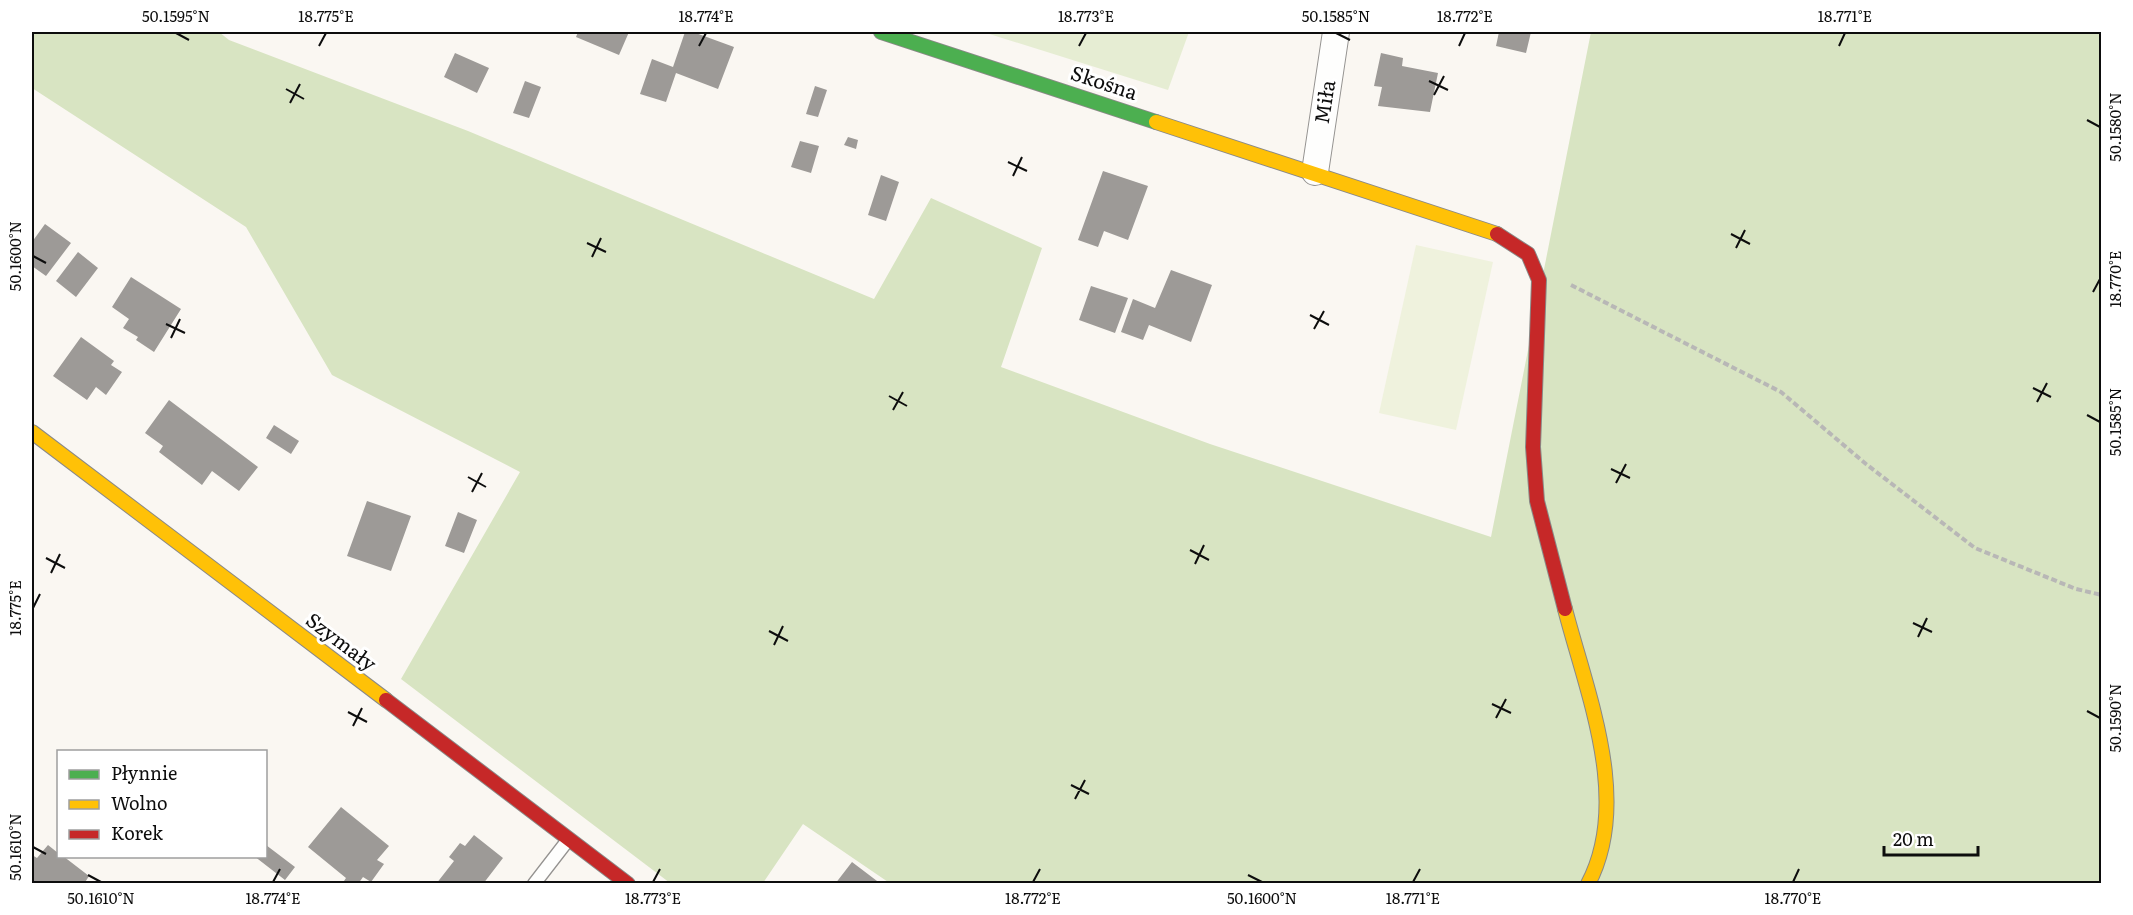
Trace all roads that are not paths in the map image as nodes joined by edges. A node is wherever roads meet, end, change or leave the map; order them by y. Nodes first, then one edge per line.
1 (881, 32) edge
2 (1336, 32) edge
3 (1315, 172) junction
4 (32, 432) edge
5 (569, 839) junction
6 (534, 884) edge
7 (628, 884) edge
8 (1588, 884) edge

1 - 3 street, Skośna
2 - 3 street, Miła
3 - 8 street, Skośna
4 - 5 street, Szymały
5 - 6 lane
5 - 7 street, Szymały

